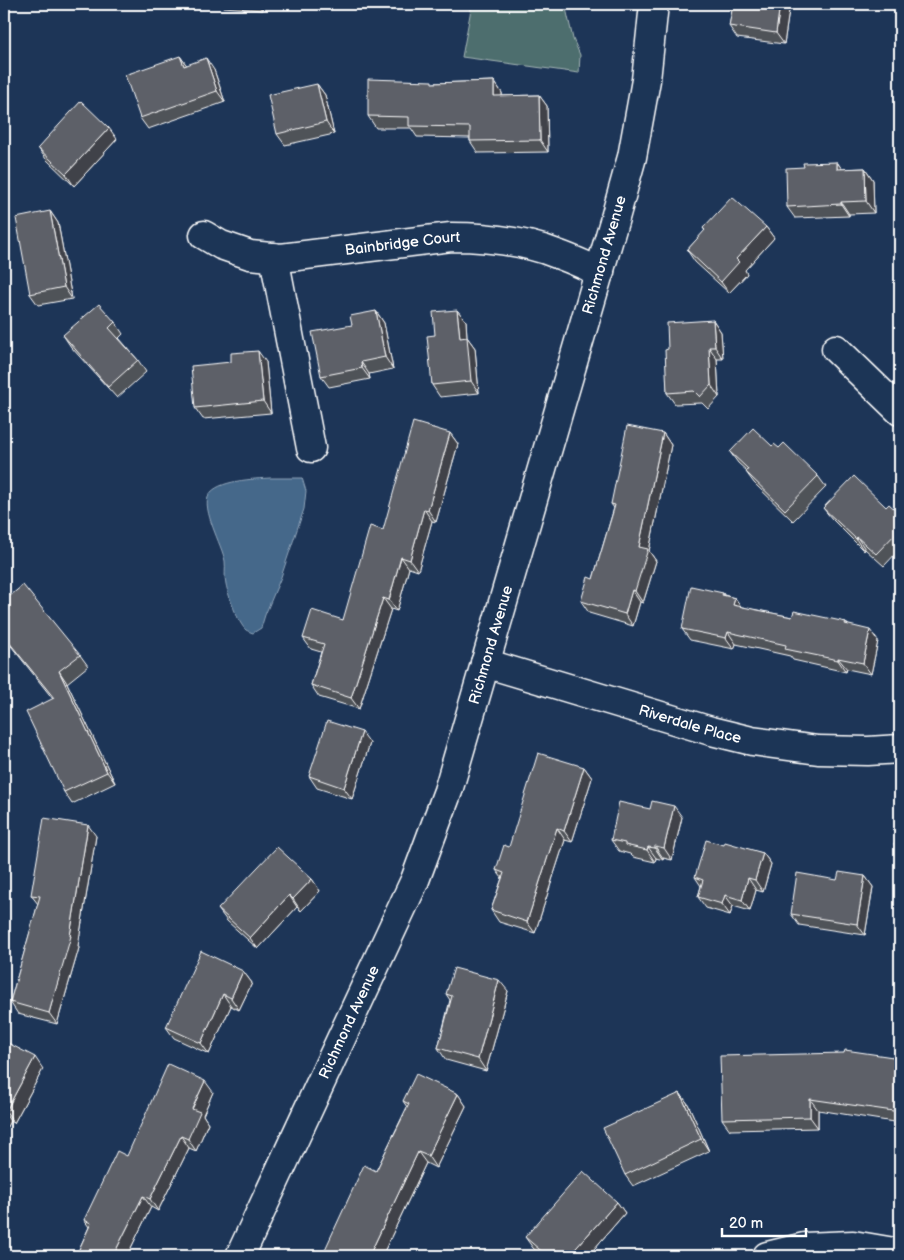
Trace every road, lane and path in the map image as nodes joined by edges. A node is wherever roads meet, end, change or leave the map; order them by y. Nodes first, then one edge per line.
1 (654, 4) edge
2 (204, 235) dead end
3 (274, 257) junction
4 (600, 272) junction
5 (836, 349) dead end
6 (900, 411) edge
7 (311, 448) dead end
8 (485, 664) junction
9 (900, 749) edge
10 (900, 1253) edge
11 (240, 1256) edge
12 (767, 1256) edge

1 - 4 street, Richmond Avenue
2 - 3 street, Bainbridge Court
3 - 4 street, Bainbridge Court
3 - 7 street
4 - 8 street, Richmond Avenue
5 - 6 street
8 - 9 street, Riverdale Place
8 - 11 street, Richmond Avenue
10 - 12 street

